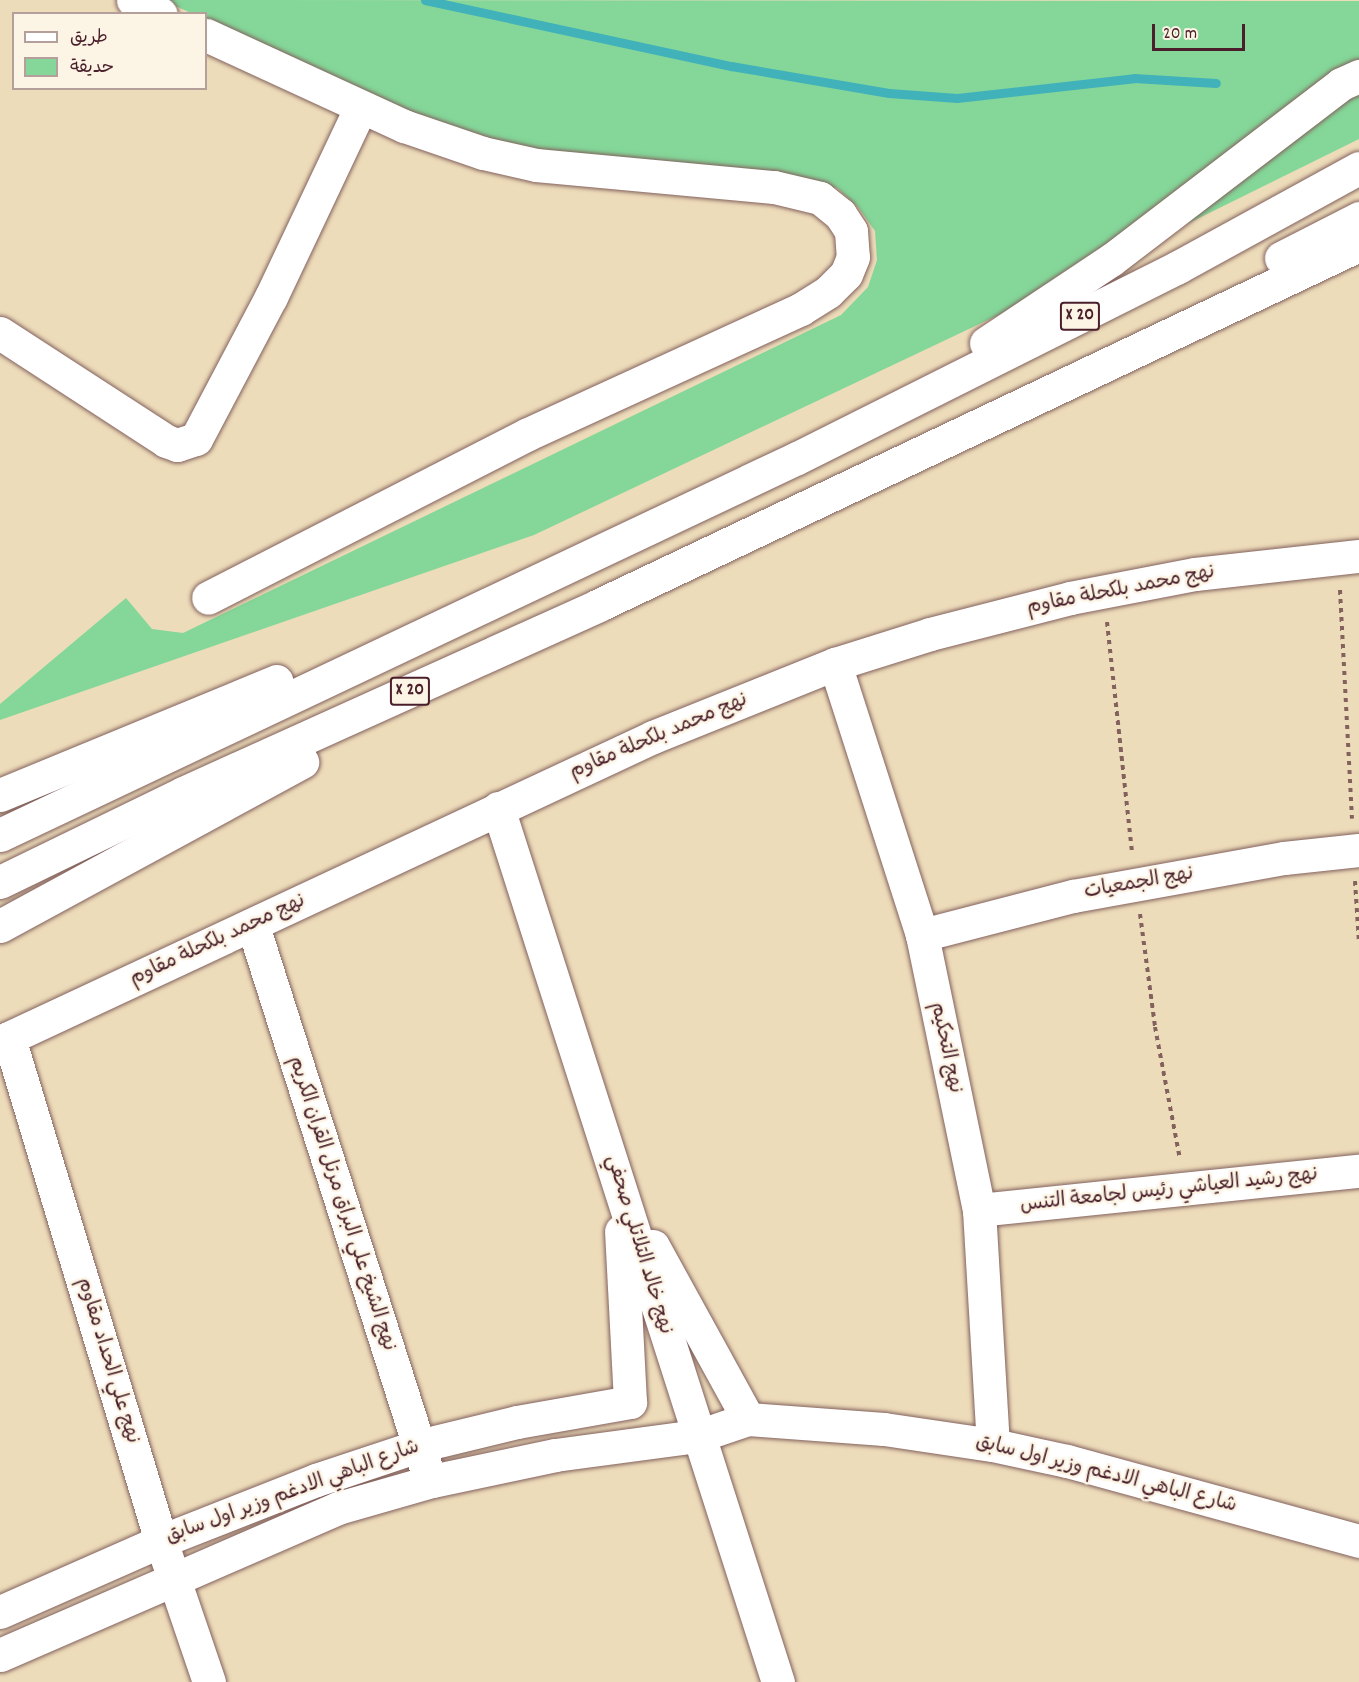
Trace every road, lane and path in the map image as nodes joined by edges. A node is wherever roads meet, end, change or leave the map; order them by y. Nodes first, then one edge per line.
1 (133, 0) edge
2 (157, 12) edge
3 (207, 35) edge
4 (1359, 76) edge
5 (361, 107) junction
6 (1359, 168) edge
7 (1359, 218) edge
8 (1359, 245) edge
9 (0, 333) edge
10 (797, 458) junction
11 (820, 500) junction
12 (1349, 557) edge
13 (582, 560) junction
14 (1103, 591) junction
15 (207, 598) dead end
16 (599, 605) junction
17 (835, 664) junction
18 (0, 795) edge
19 (498, 808) junction
20 (0, 835) edge
21 (1356, 850) edge
22 (0, 882) edge
23 (1136, 885) junction
24 (0, 926) edge
25 (253, 926) junction
26 (922, 935) junction
27 (1359, 943) edge
28 (4, 1040) edge
29 (1359, 1171) edge
30 (618, 1181) junction
31 (1186, 1192) junction
32 (979, 1210) junction
33 (748, 1419) junction
34 (698, 1436) junction
35 (993, 1445) junction
36 (418, 1446) junction
37 (432, 1481) junction
38 (161, 1541) junction
39 (1359, 1541) edge
40 (174, 1579) junction
41 (0, 1612) edge
42 (0, 1655) edge
43 (209, 1682) edge
44 (778, 1682) edge

1 - 2 main road
3 - 5 main road
4 - 10 main road
5 - 9 main road
5 - 15 main road
6 - 10 main road, X 20
7 - 11 main road, X 20
8 - 11 main road, X 20
10 - 13 main road, X 20
11 - 16 main road, X 20
12 - 14 main road, نهج محمد بلكحلة مقاوم
12 - 21 path
13 - 18 main road
13 - 20 main road, X 20
14 - 17 main road, نهج محمد بلكحلة مقاوم
14 - 23 path
16 - 22 main road, X 20
16 - 24 main road
17 - 19 main road, نهج محمد بلكحلة مقاوم
17 - 26 main road, نهج التحكيم
19 - 25 main road, نهج محمد بلكحلة مقاوم
19 - 30 main road, نهج خالد التلاتلي صحفي
21 - 23 main road, نهج الجمعيات
21 - 27 path
23 - 26 main road, نهج الجمعيات
23 - 31 path
25 - 28 main road, نهج محمد بلكحلة مقاوم
25 - 36 main road, نهج الشيخ علي البراق مرتل القران الكريم
26 - 32 main road, نهج التحكيم
28 - 38 main road, نهج علي الحداد مقاوم
29 - 31 main road, نهج رشيد العياشي رئيس لجامعة التنس
30 - 33 main road
30 - 34 main road, نهج خالد التلاتلي صحفي
30 - 36 main road, شارع الباهي الادغم وزير اول سابق
31 - 32 main road, نهج رشيد العياشي رئيس لجامعة التنس
32 - 35 main road, نهج التحكيم
33 - 34 main road, شارع الباهي الادغم وزير اول سابق
33 - 35 main road, شارع الباهي الادغم وزير اول سابق
34 - 37 main road, شارع الباهي الادغم وزير اول سابق
34 - 44 main road, نهج خالد التلاتلي صحفي
35 - 39 main road, شارع الباهي الادغم وزير اول سابق
36 - 37 main road, نهج الشيخ علي البراق مرتل القران الكريم
36 - 38 main road, شارع الباهي الادغم وزير اول سابق
37 - 40 main road, شارع الباهي الادغم وزير اول سابق
38 - 40 main road, نهج علي الحداد مقاوم
38 - 41 main road, شارع الباهي الادغم وزير اول سابق
40 - 42 main road, شارع الباهي الادغم وزير اول سابق
40 - 43 main road, نهج علي الحداد مقاوم

